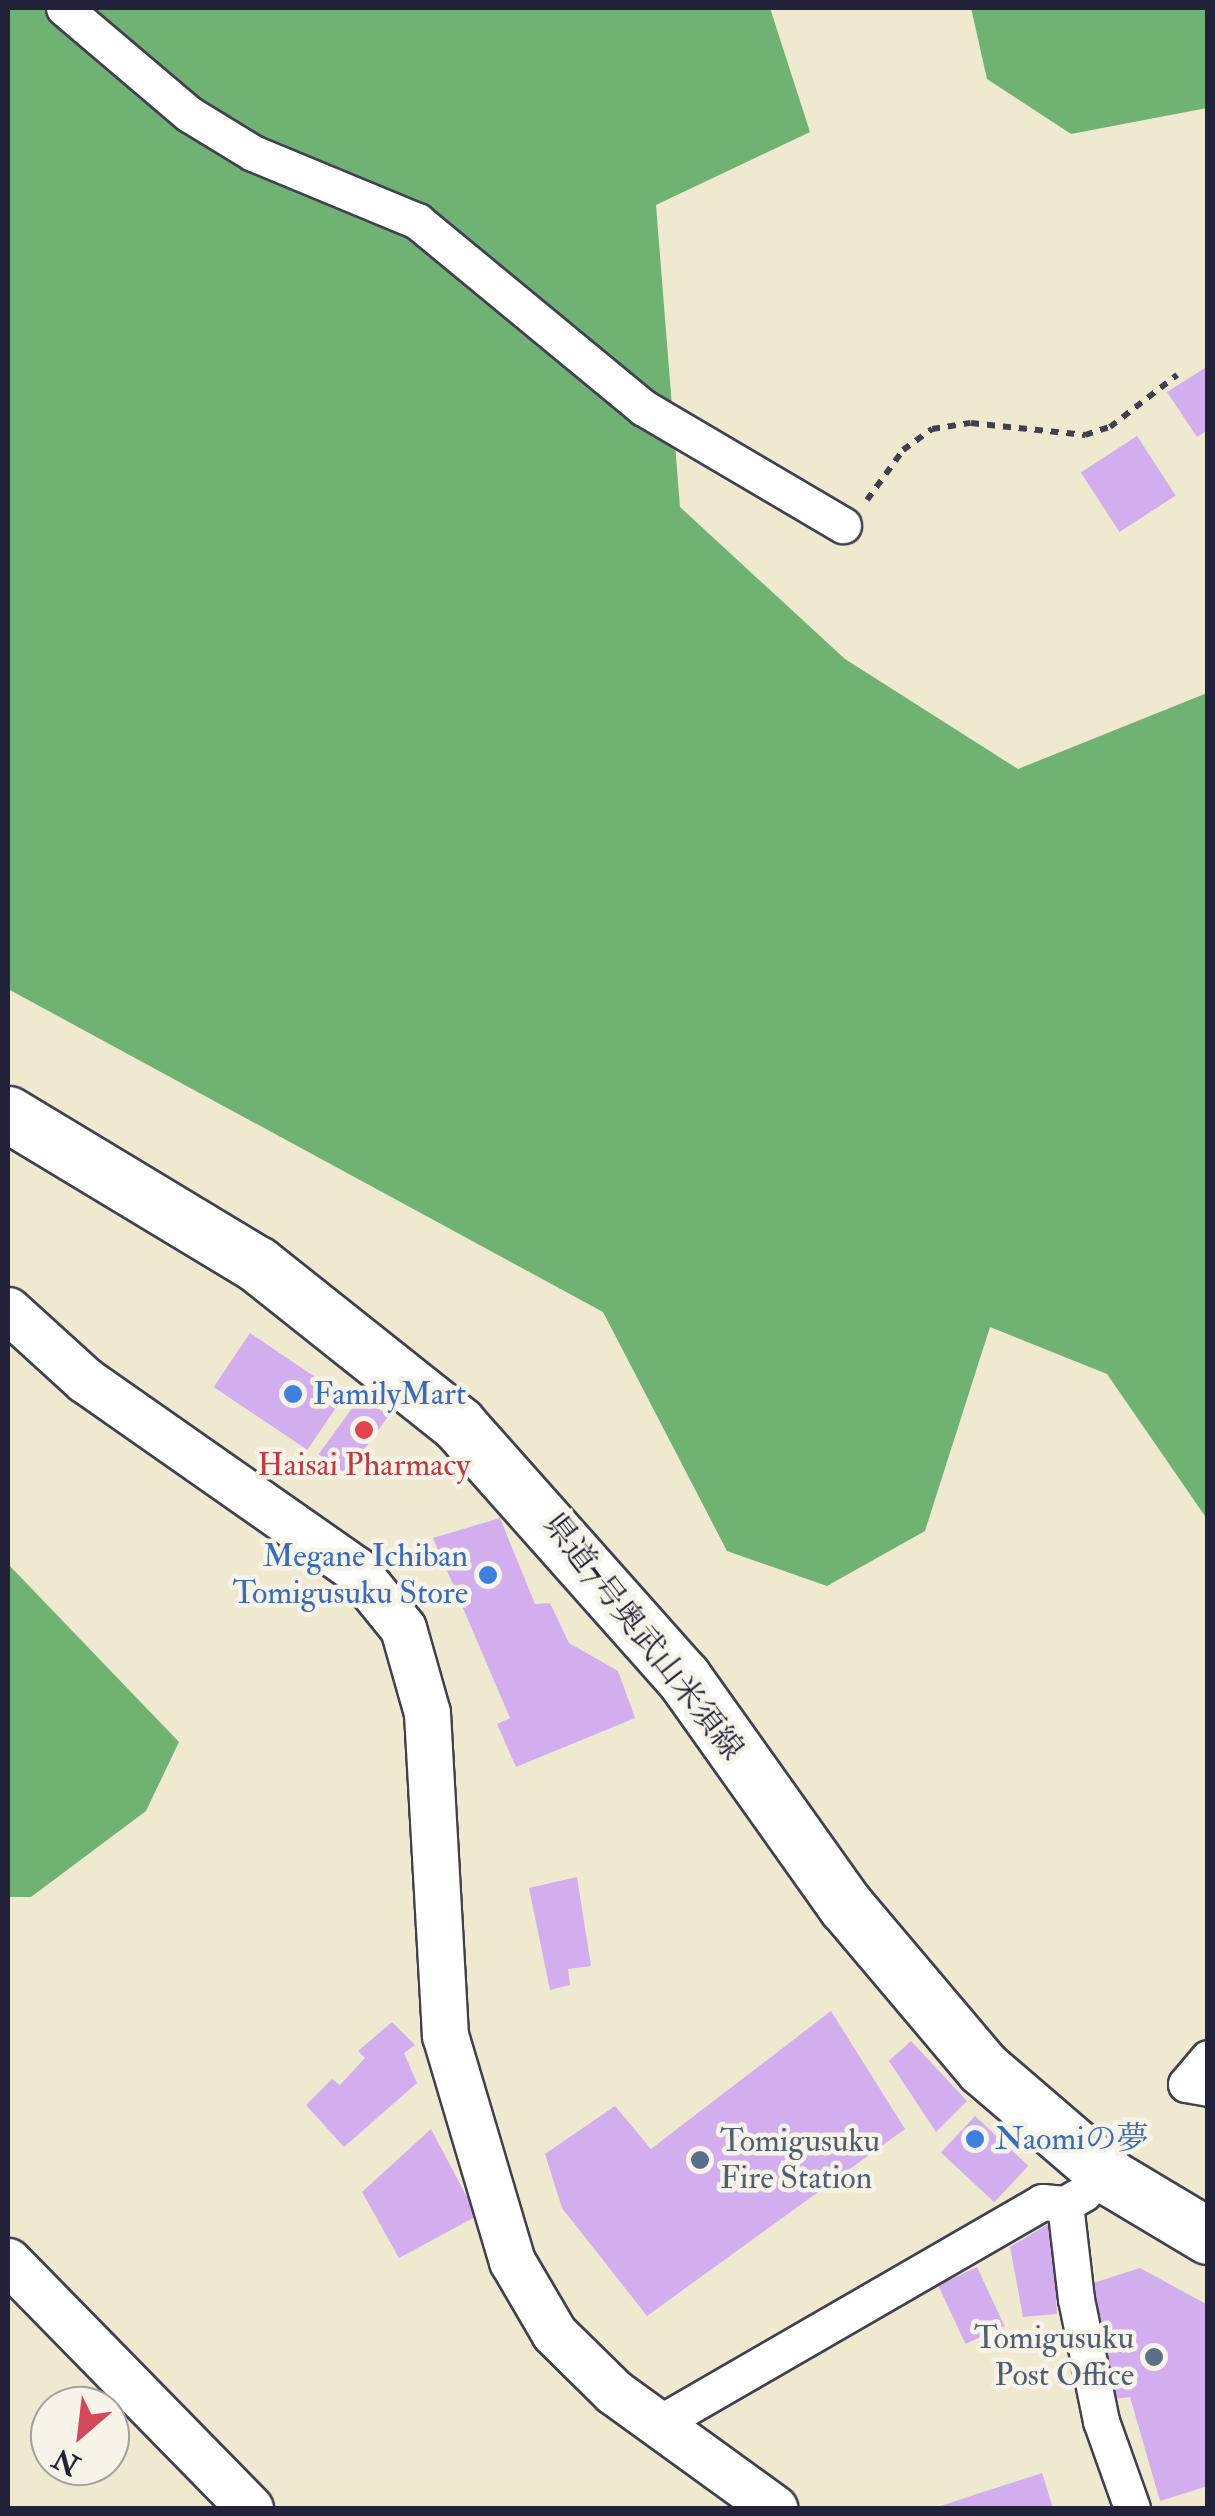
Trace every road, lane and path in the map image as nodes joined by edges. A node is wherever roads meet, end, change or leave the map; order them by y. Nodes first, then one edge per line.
1 (64, 8) edge
2 (1177, 375) dead end
3 (843, 525) joint
4 (8, 1114) edge
5 (8, 1310) edge
6 (1208, 2058) edge
7 (1208, 2088) edge
8 (1088, 2191) junction
9 (1208, 2236) edge
10 (8, 2261) edge
11 (658, 2424) junction
12 (250, 2508) edge
13 (774, 2508) edge
14 (1132, 2508) edge

1 - 3 street
2 - 3 path
4 - 8 main road, 県道7号奥武山米須線
5 - 11 street
6 - 7 street
8 - 9 main road, 県道7号奥武山米須線
8 - 11 street
8 - 14 street
10 - 12 street
11 - 13 street

